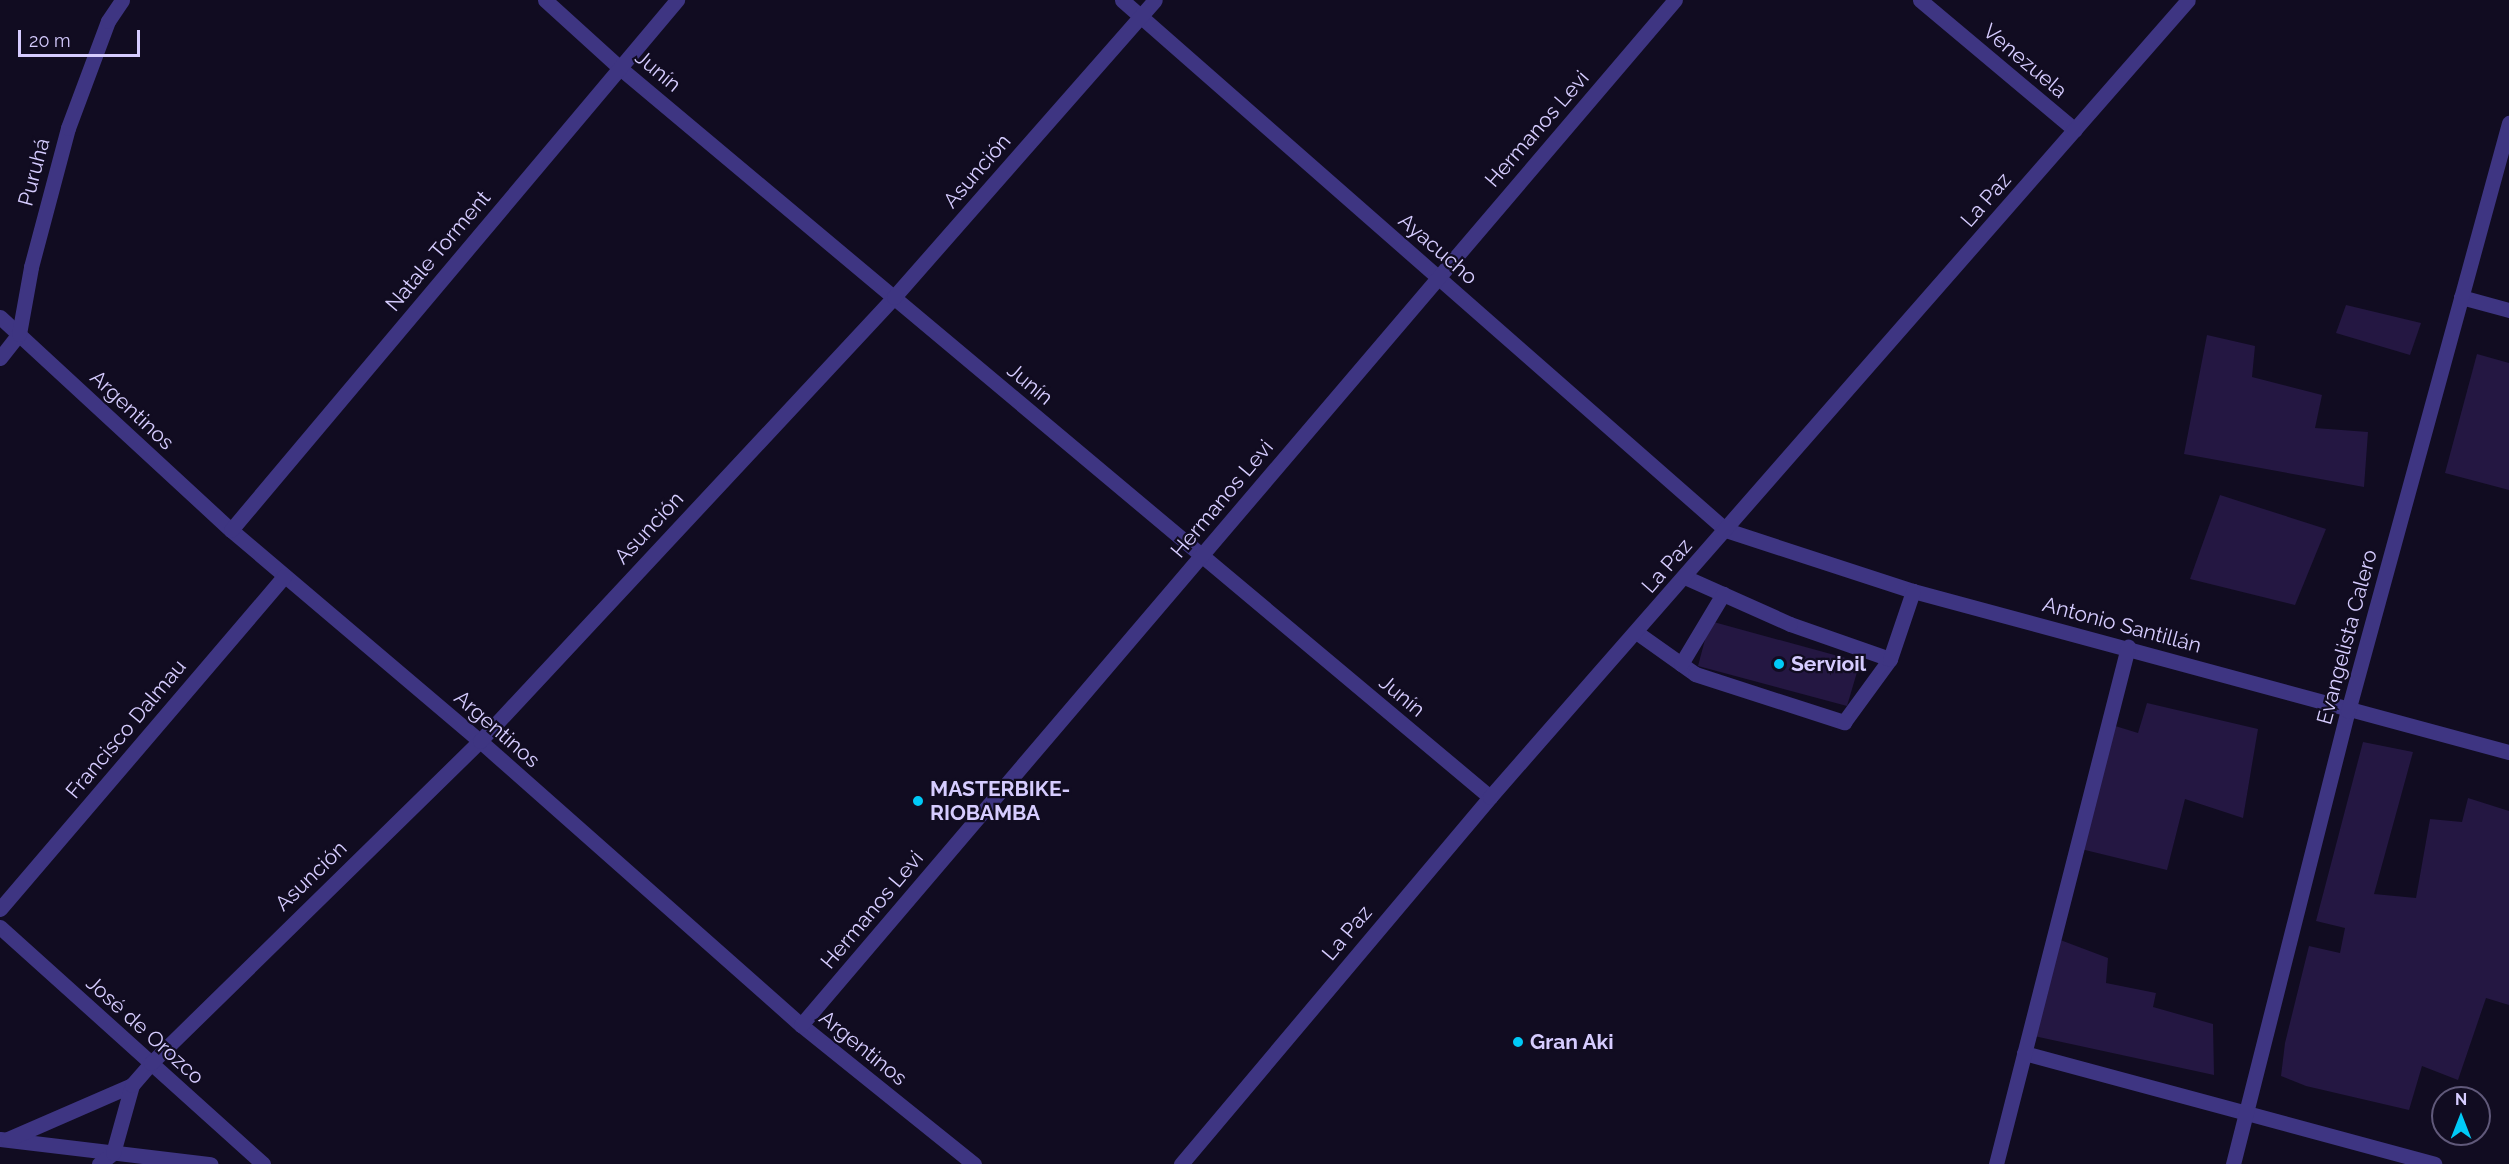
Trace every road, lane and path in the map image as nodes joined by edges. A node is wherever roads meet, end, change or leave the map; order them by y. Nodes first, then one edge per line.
1 (122, 0) edge
2 (545, 0) edge
3 (677, 0) edge
4 (1122, 0) edge
5 (1155, 0) edge
6 (1675, 0) edge
7 (1920, 0) edge
8 (2188, 0) edge
9 (1141, 16) junction
10 (620, 68) junction
11 (2509, 123) edge
12 (2075, 130) junction
13 (1438, 278) junction
14 (894, 297) junction
15 (2461, 297) junction
16 (2509, 310) edge
17 (0, 317) edge
18 (19, 334) junction
19 (0, 358) edge
20 (231, 530) junction
21 (1726, 530) junction
22 (1201, 555) junction
23 (284, 576) junction
24 (1685, 578) junction
25 (1913, 591) junction
26 (1723, 594) junction
27 (1636, 632) junction
28 (2128, 647) junction
29 (1890, 659) junction
30 (1681, 664) junction
31 (2348, 711) junction
32 (480, 741) junction
33 (2509, 752) edge
34 (1490, 797) junction
35 (0, 909) edge
36 (0, 927) edge
37 (801, 1025) junction
38 (2024, 1053) junction
39 (151, 1063) junction
40 (132, 1085) junction
41 (2248, 1113) junction
42 (3, 1142) edge
43 (113, 1153) junction
44 (99, 1164) edge
45 (211, 1164) edge
46 (263, 1164) edge
47 (974, 1164) edge
48 (1180, 1164) edge
49 (1996, 1164) edge
50 (2233, 1164) edge
51 (2434, 1164) edge

1 - 18 street, Puruhá
2 - 10 street, Junín
3 - 10 street, Natale Torment
4 - 9 street, Ayacucho
5 - 9 street, Asunción
6 - 13 street, Hermanos Levi
7 - 12 street, Venezuela
8 - 12 street, La Paz
9 - 13 street, Ayacucho
9 - 14 street, Asunción
10 - 14 street, Junín
10 - 20 street, Natale Torment
11 - 15 street, Evangelista Calero
12 - 21 street, La Paz
13 - 21 street, Ayacucho
13 - 22 street, Hermanos Levi
14 - 22 street, Junín
14 - 32 street, Asunción
15 - 16 street
15 - 31 street, Evangelista Calero
17 - 18 street, Argentinos
18 - 19 street, Puruhá
18 - 20 street, Argentinos
20 - 23 street, Argentinos
21 - 24 street, La Paz
21 - 25 street, Antonio Santillán
22 - 34 street, Junín
22 - 37 street, Hermanos Levi
23 - 32 street, Argentinos
23 - 35 street, Francisco Dalmau
24 - 26 street
24 - 27 street, La Paz
25 - 28 street, Antonio Santillán
25 - 29 street
26 - 29 street
26 - 30 street
27 - 30 street
27 - 34 street, La Paz
28 - 31 street, Antonio Santillán
28 - 38 street
29 - 30 street
31 - 33 street, Antonio Santillán
31 - 41 street, Evangelista Calero
32 - 37 street, Argentinos
32 - 39 street, Asunción
34 - 48 street, La Paz
36 - 39 street, José de Orozco
37 - 47 street, Argentinos
38 - 41 street
38 - 49 street
39 - 40 street, Asunción
39 - 46 street, José de Orozco
40 - 42 street
40 - 43 street
41 - 50 street, Evangelista Calero
41 - 51 street
42 - 43 street
43 - 44 street
43 - 45 street

